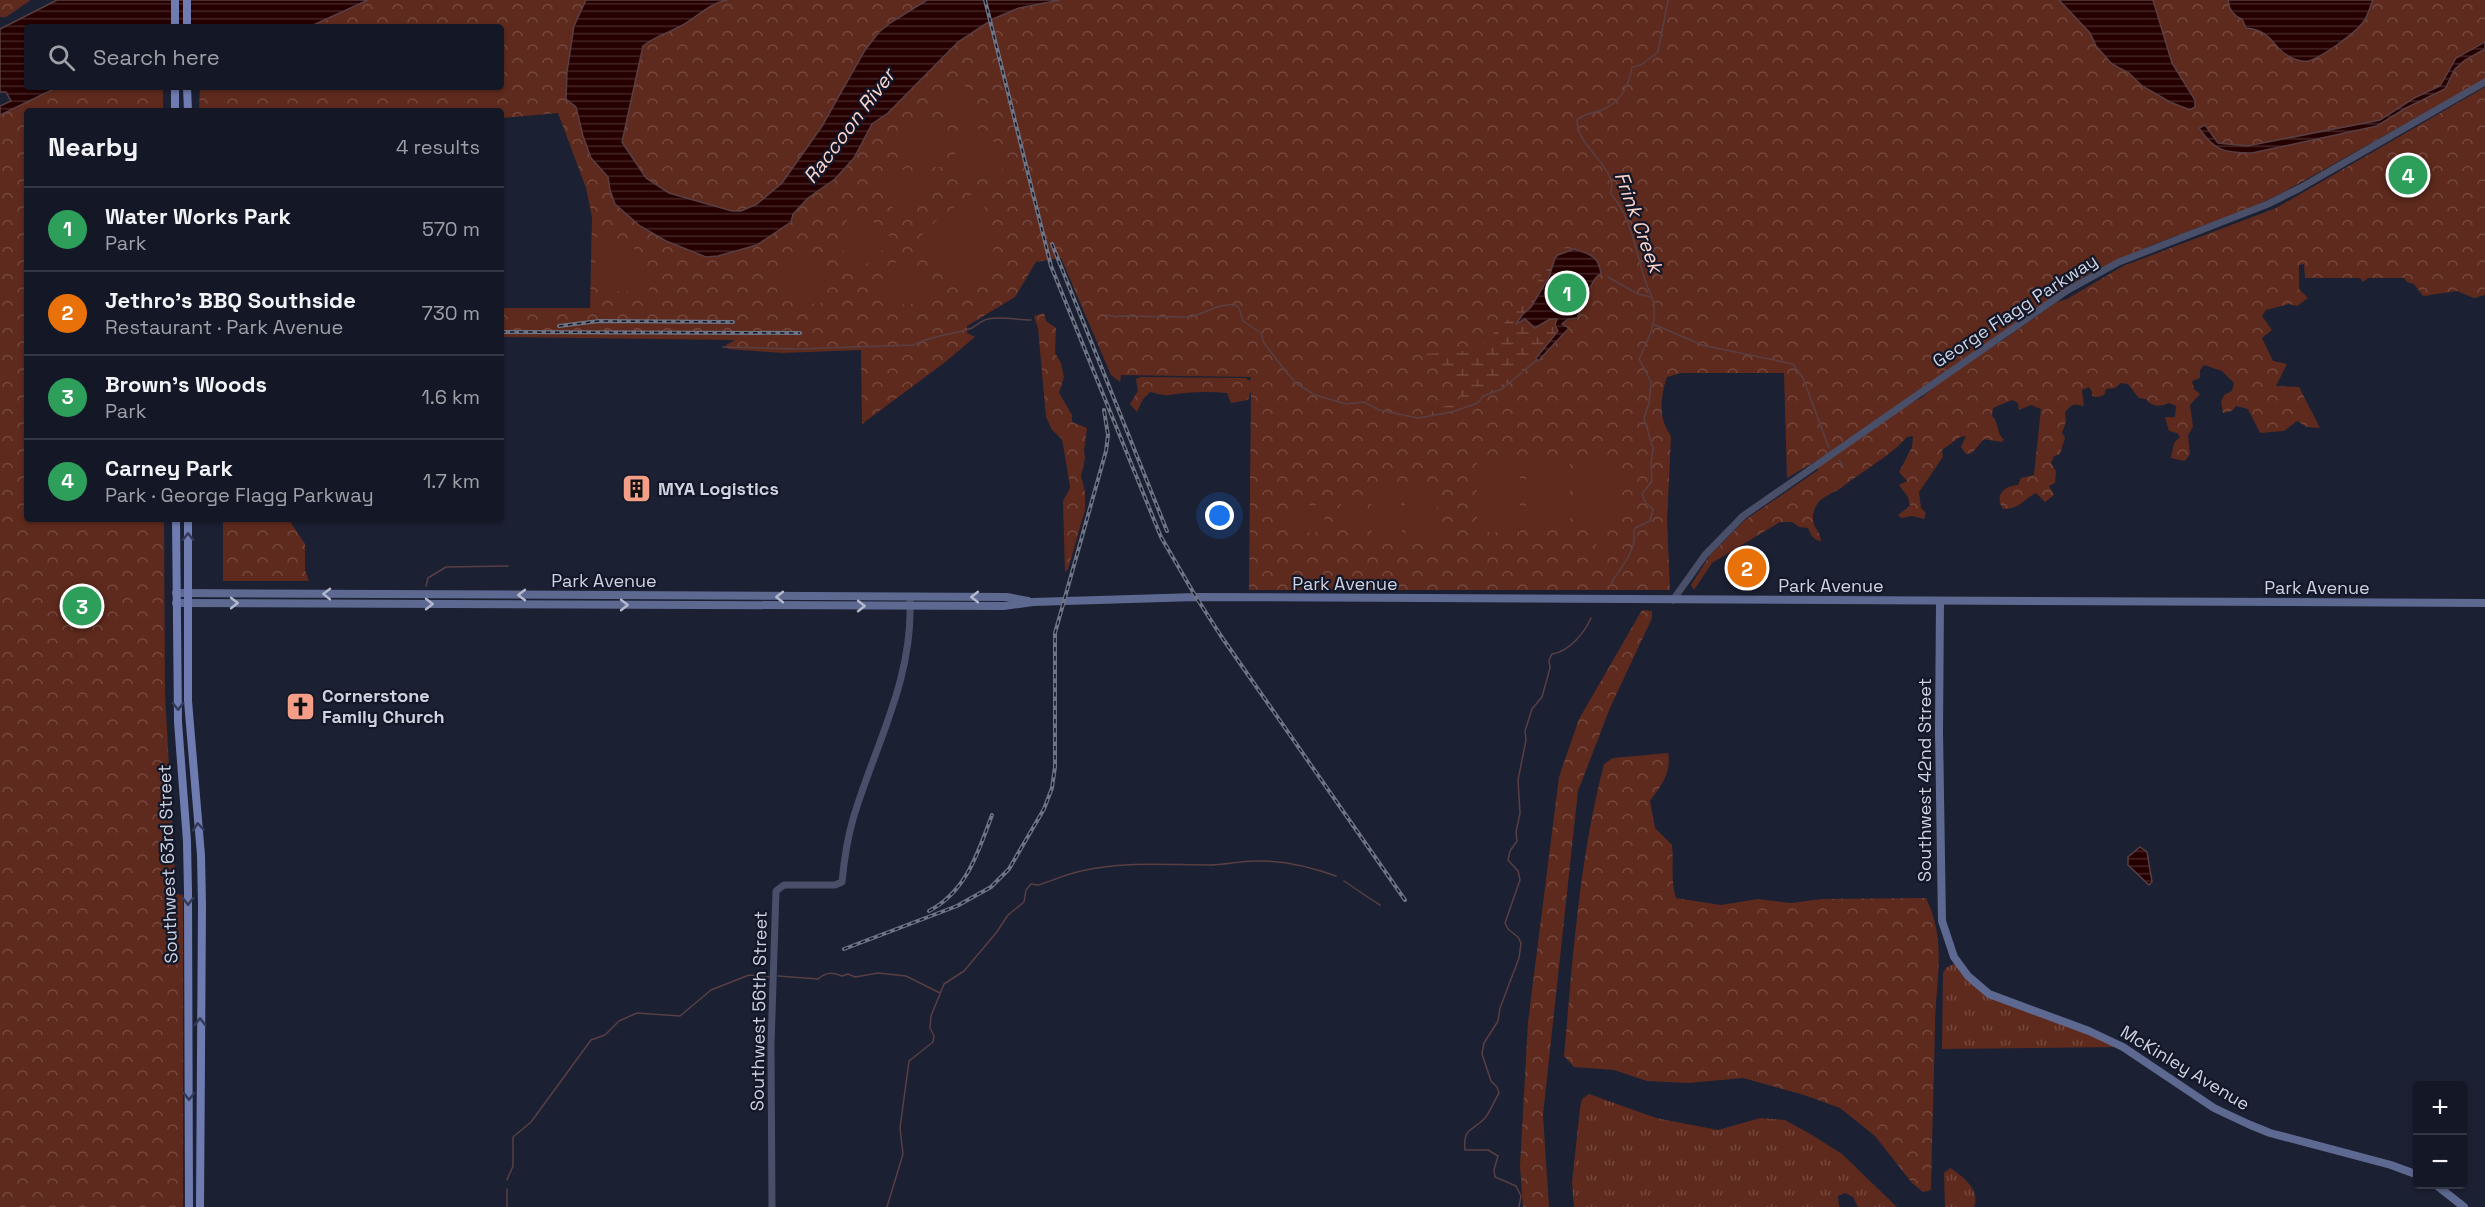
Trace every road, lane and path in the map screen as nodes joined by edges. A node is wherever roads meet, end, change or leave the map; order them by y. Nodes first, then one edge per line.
1 (175, 0) edge
2 (187, 0) edge
3 (175, 24) edge
4 (187, 24) edge
5 (2485, 82) edge
6 (175, 90) edge
7 (188, 90) edge
8 (175, 108) edge
9 (188, 108) edge
10 (176, 522) edge
11 (188, 522) edge
12 (188, 593) junction
13 (909, 597) junction
14 (176, 598) junction
15 (1673, 600) junction
16 (1940, 601) junction
17 (1033, 602) junction
18 (188, 603) junction
19 (2485, 603) edge
20 (910, 606) junction
21 (1954, 957) joint
22 (2413, 1173) edge
23 (2440, 1189) edge
24 (189, 1207) edge
25 (200, 1207) edge
26 (772, 1207) edge
27 (2464, 1207) edge

1 - 3 main road
2 - 4 main road
5 - 15 street, George Flagg Parkway
6 - 8 main road
7 - 9 main road
10 - 14 main road, Southwest 63rd Street
12 -> 11 main road, Southwest 63rd Street
13 -> 12 main road, Park Avenue
12 - 14 main road, Park Avenue
12 - 18 main road, Southwest 63rd Street
17 -> 13 main road, Park Avenue
13 - 20 street, Southwest 56th Street
14 - 18 main road, Park Avenue
14 -> 24 main road, Southwest 63rd Street
15 - 16 main road, Park Avenue
15 - 17 main road, Park Avenue
16 - 19 main road, Park Avenue
16 - 21 main road, Southwest 42nd Street
17 - 20 main road, Park Avenue
18 -> 20 main road, Park Avenue
25 -> 18 main road, Southwest 63rd Street
20 - 26 street, Southwest 56th Street
21 - 22 main road, McKinley Avenue
23 - 27 main road

